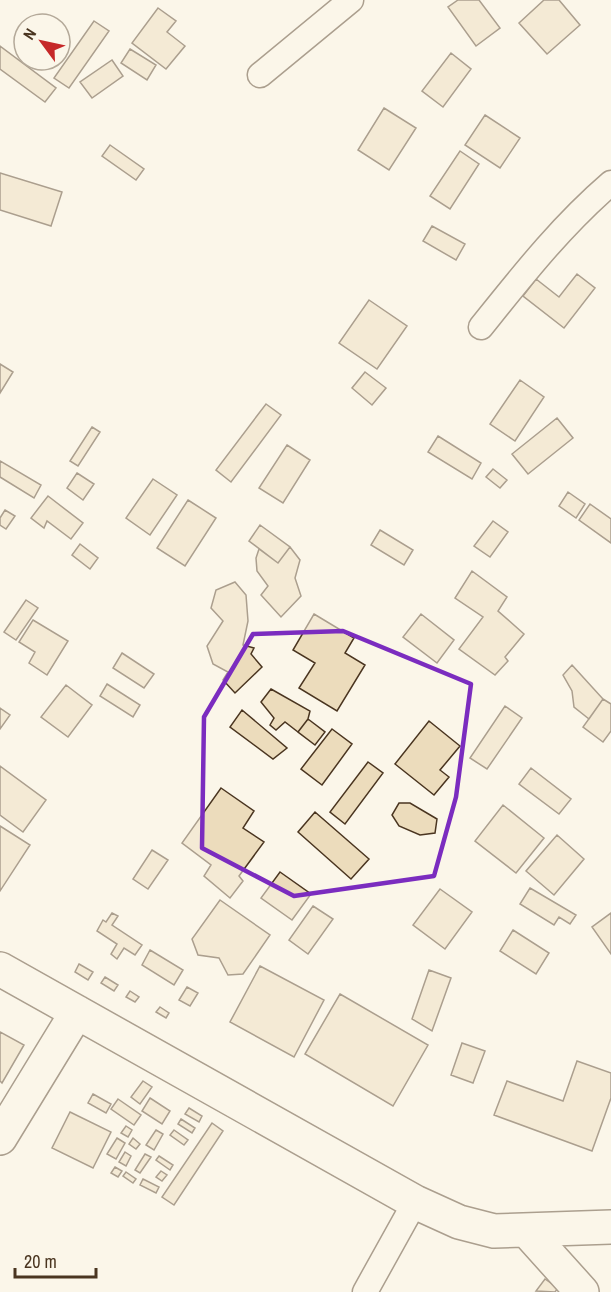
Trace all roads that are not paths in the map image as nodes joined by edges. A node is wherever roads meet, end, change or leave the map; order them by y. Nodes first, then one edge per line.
1 (351, 0) edge
2 (260, 75) dead end
3 (611, 183) edge
4 (481, 327) dead end
5 (0, 969) edge
6 (76, 1012) junction
7 (0, 1138) edge
8 (415, 1202) junction
9 (611, 1227) edge
10 (528, 1232) junction
11 (365, 1292) edge
12 (582, 1292) edge

1 - 2 street
3 - 4 street
5 - 6 street
6 - 7 street
6 - 8 street
8 - 10 street
8 - 11 street
9 - 10 street
10 - 12 street

